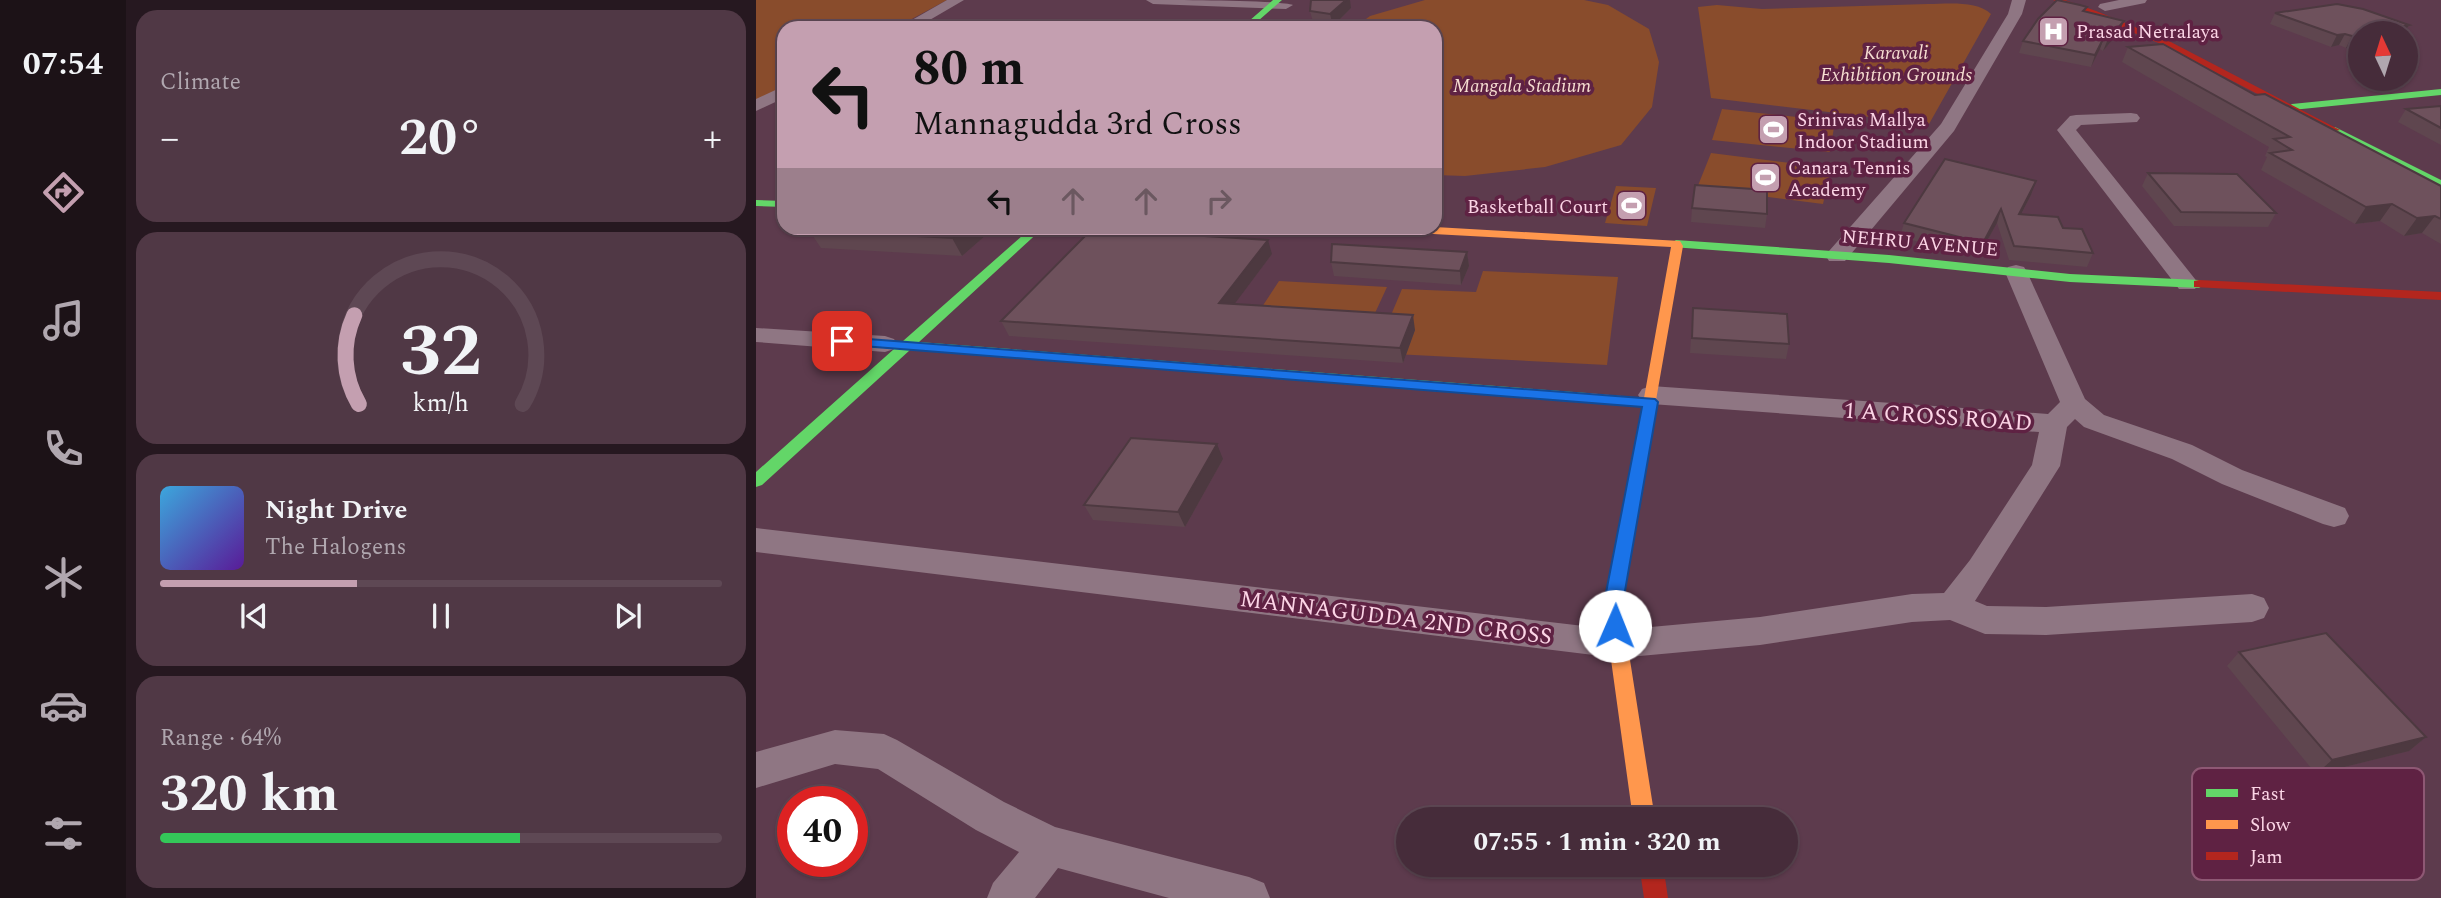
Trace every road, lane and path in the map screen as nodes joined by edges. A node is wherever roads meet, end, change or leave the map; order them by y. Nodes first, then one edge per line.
1 (957, 0) edge
2 (1153, 0) edge
3 (2019, 0) edge
4 (2057, 0) edge
5 (2082, 0) edge
6 (2140, 0) edge
7 (1282, 2) edge
8 (2105, 7) junction
9 (918, 21) edge
10 (1255, 21) edge
11 (1266, 21) edge
12 (2260, 79) junction
13 (2441, 92) edge
14 (777, 96) edge
15 (2352, 100) junction
16 (2441, 102) edge
17 (756, 108) edge
18 (777, 110) edge
19 (2307, 110) junction
20 (2370, 116) junction
21 (2131, 118) dead end
22 (2380, 141) junction
23 (2441, 171) edge
24 (2441, 184) edge
25 (756, 203) edge
26 (777, 204) edge
27 (1442, 230) edge
28 (1010, 235) edge
29 (1029, 235) edge
30 (1677, 246) junction
31 (1837, 256) junction
32 (2016, 272) junction
33 (2186, 284) junction
34 (2441, 296) edge
35 (756, 335) edge
36 (897, 345) junction
37 (845, 378) dead end
38 (1651, 399) junction
39 (2064, 414) junction
40 (756, 481) edge
41 (2334, 516) dead end
42 (756, 540) edge
43 (1953, 606) junction
44 (2252, 608) dead end
45 (1618, 644) junction
46 (756, 770) edge
47 (1642, 807) edge
48 (1050, 846) junction
49 (1653, 877) edge
50 (1008, 898) edge
51 (1249, 898) edge
52 (1656, 898) edge

1 - 9 street
2 - 7 street
3 - 31 street
4 - 19 main road
5 - 8 main road
6 - 8 street
7 - 10 main road
7 - 11 main road
8 - 12 main road
12 - 15 main road
12 - 19 main road
13 - 15 main road
14 - 17 street
15 - 19 main road
16 - 20 main road
17 - 18 street
19 - 20 main road
19 - 22 main road
19 - 24 main road
20 - 22 main road
21 - 33 street
22 - 23 main road
25 - 26 main road
27 - 30 main road, NEHRU AVENUE
28 - 36 main road
29 - 36 main road
30 - 31 main road, NEHRU AVENUE
30 - 38 main road
31 - 32 main road, NEHRU AVENUE
32 - 33 main road, NEHRU AVENUE
32 - 39 street
33 - 34 main road, NEHRU AVENUE
35 - 36 street
36 - 37 main road
36 - 38 main road
36 - 40 main road
38 - 39 street, 1 A CROSS ROAD
38 - 45 main road
39 - 41 street
39 - 43 street
42 - 45 street, MANNAGUDDA 2ND CROSS
43 - 44 street
43 - 45 street, MANNAGUDDA 2ND CROSS
45 - 47 main road
46 - 48 street
48 - 50 street
48 - 51 street
49 - 52 main road

